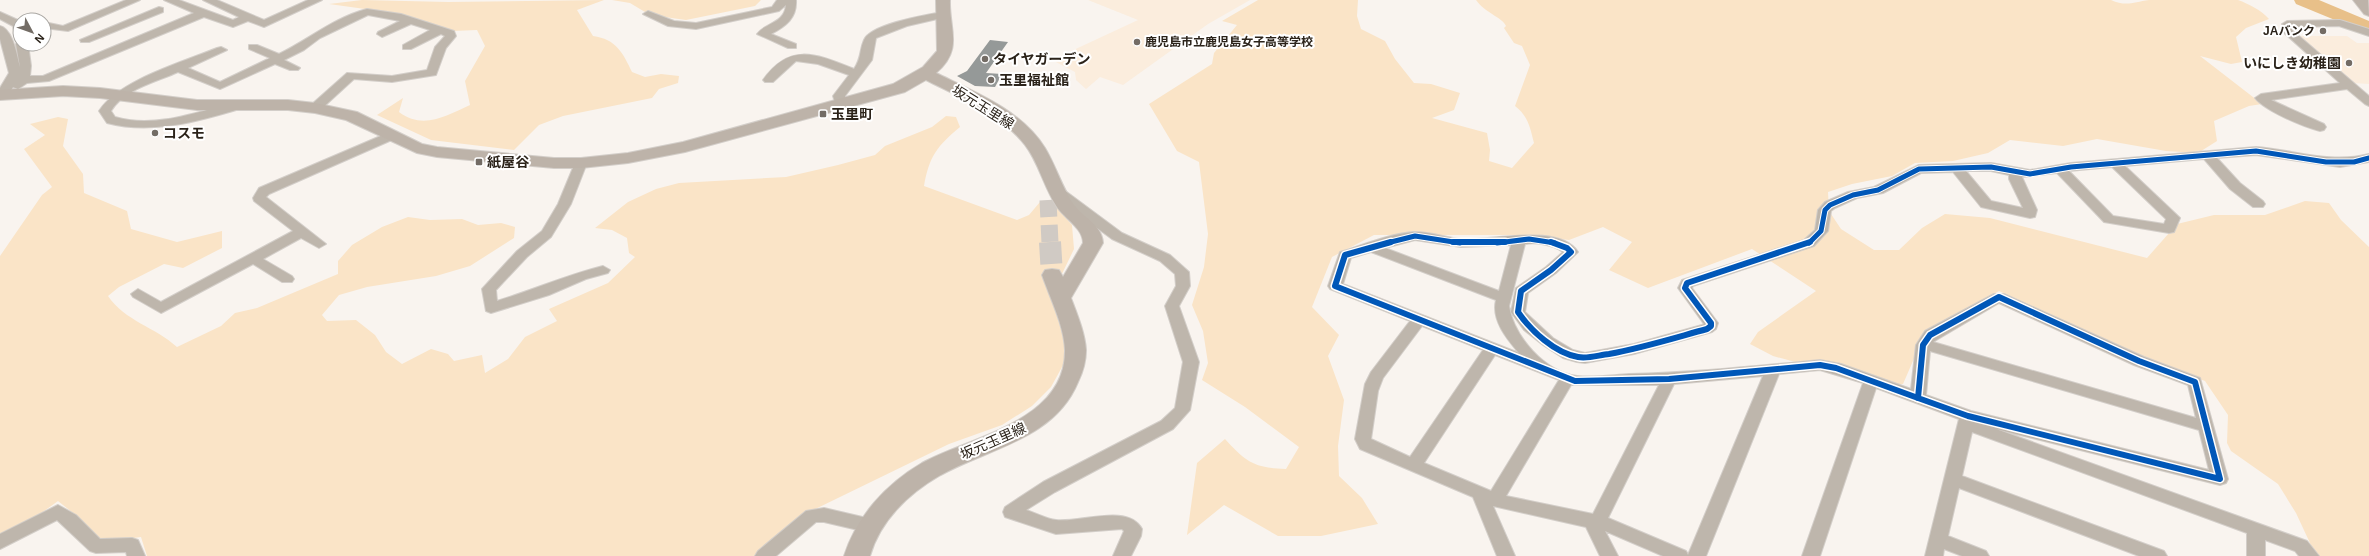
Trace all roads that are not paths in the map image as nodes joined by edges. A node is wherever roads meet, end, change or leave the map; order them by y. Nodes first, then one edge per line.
1 (135, 0) edge
2 (169, 0) edge
3 (317, 0) edge
4 (782, 0) edge
5 (791, 0) edge
6 (2360, 0) edge
7 (217, 1) edge
8 (942, 8) edge
9 (159, 10) dead end
10 (2369, 11) edge
11 (204, 13) junction
12 (648, 14) dead end
13 (0, 15) edge
14 (249, 17) junction
15 (410, 20) junction
16 (12, 23) edge
17 (52, 27) edge
18 (0, 29) edge
19 (64, 29) junction
20 (439, 30) junction
21 (2368, 31) edge
22 (382, 34) dead end
23 (85, 40) junction
24 (253, 46) dead end
25 (792, 46) dead end
26 (407, 47) dead end
27 (221, 50) dead end
28 (23, 52) edge
29 (109, 52) junction
30 (278, 59) junction
31 (178, 68) junction
32 (294, 68) dead end
33 (855, 73) junction
34 (926, 74) junction
35 (24, 80) junction
36 (769, 80) dead end
37 (2349, 85) junction
38 (2, 95) edge
39 (117, 95) junction
40 (2369, 102) edge
41 (239, 105) junction
42 (840, 105) junction
43 (315, 108) junction
44 (2320, 126) dead end
45 (390, 136) junction
46 (2207, 155) junction
47 (2369, 158) edge
48 (581, 163) junction
49 (2115, 163) junction
50 (2060, 169) junction
51 (1958, 170) junction
52 (2016, 173) junction
53 (1053, 196) junction
54 (2258, 204) dead end
55 (302, 232) junction
56 (1519, 240) junction
57 (319, 244) dead end
58 (1371, 247) junction
59 (254, 259) junction
60 (603, 270) dead end
61 (1052, 275) tunnel mouth
62 (287, 279) dead end
63 (138, 294) dead end
64 (1504, 298) junction
65 (1060, 299) junction
66 (1419, 319) junction
67 (1924, 344) junction
68 (1492, 348) junction
69 (1543, 368) junction
70 (1774, 368) junction
71 (1568, 378) junction
72 (1669, 379) junction
73 (1871, 381) junction
74 (1918, 398) junction
75 (1967, 420) junction
76 (2205, 426) junction
77 (1413, 466) junction
78 (1953, 479) junction
79 (1479, 493) junction
80 (1495, 500) junction
81 (1594, 521) junction
82 (871, 526) junction
83 (2256, 530) junction
84 (0, 542) edge
85 (1936, 548) edge
86 (136, 556) edge
87 (764, 556) edge
88 (857, 556) edge
89 (1122, 556) edge
90 (1506, 556) edge
91 (1609, 556) edge
92 (1680, 556) edge
93 (1697, 556) edge
94 (1811, 556) edge
95 (1980, 556) edge
96 (2158, 556) edge
97 (2256, 556) edge
98 (2310, 556) edge

1 - 19 street
2 - 11 street
3 - 14 street
4 - 12 street
5 - 25 street
6 - 10 street
7 - 14 street
8 - 33 street
8 - 34 street
9 - 23 street
11 - 14 street
11 - 29 street
13 - 16 street
15 - 20 street
15 - 22 street
15 - 30 street
17 - 19 street
18 - 38 street
19 - 23 street
20 - 26 street
20 - 43 street
21 - 37 street
23 - 29 street
24 - 30 street
27 - 31 street
28 - 35 street
29 - 35 street
30 - 31 street
30 - 32 street
31 - 39 street
33 - 36 street
33 - 42 street
34 - 42 street
34 - 53 street, 坂元玉里線
35 - 38 street
37 - 40 street
37 - 44 street
38 - 39 street
39 - 41 street
39 - 41 street
41 - 43 street
42 - 48 street
43 - 45 street
45 - 48 street
45 - 55 street
46 - 47 street
46 - 49 street
46 - 54 street
48 - 60 street
49 - 50 street
49 - 50 street
50 - 52 street
51 - 52 street
51 - 52 street
51 - 56 street
53 - 65 street, 坂元玉里線
53 - 89 street
55 - 57 street
55 - 59 street
56 - 58 street
56 - 64 street
58 - 64 street
58 - 66 street
59 - 62 street
59 - 63 street
61 - 65 street, 坂元玉里線
64 - 69 street
65 - 82 street, 坂元玉里線
66 - 68 street
66 - 77 street
67 - 74 street
67 - 76 street
67 - 76 street
68 - 69 street
68 - 77 street
69 - 71 street
70 - 72 street
70 - 73 street
70 - 93 street
71 - 72 street
71 - 80 street
72 - 81 street
73 - 74 street
73 - 94 street
74 - 75 street
75 - 76 street
75 - 78 street
75 - 83 street
77 - 79 street
78 - 85 street
78 - 96 street
79 - 80 street
79 - 90 street
80 - 81 street
81 - 91 street
81 - 92 street
82 - 87 street
82 - 88 street, 坂元玉里線
83 - 97 street
83 - 98 street
84 - 86 street
85 - 95 street

